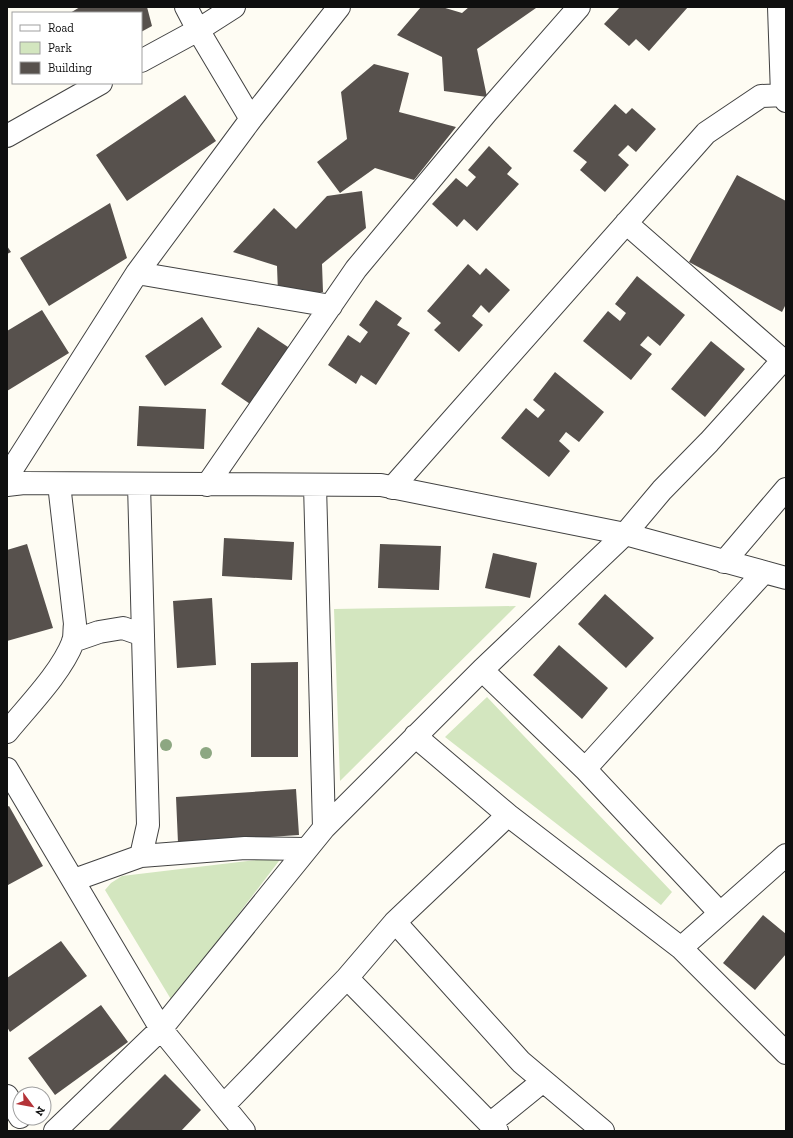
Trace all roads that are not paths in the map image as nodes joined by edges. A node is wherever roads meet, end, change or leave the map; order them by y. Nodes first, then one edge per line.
1 (186, 7) edge
2 (234, 7) edge
3 (339, 7) edge
4 (579, 7) edge
5 (765, 7) edge
6 (779, 7) edge
7 (198, 30) junction
8 (142, 60) edge
9 (99, 84) edge
10 (785, 97) edge
11 (251, 118) junction
12 (7, 136) edge
13 (626, 223) junction
14 (138, 273) junction
15 (331, 306) junction
16 (784, 361) edge
17 (7, 477) edge
18 (59, 484) junction
19 (139, 484) junction
20 (7, 485) edge
21 (207, 485) junction
22 (315, 485) junction
23 (392, 488) junction
24 (786, 489) edge
25 (624, 534) junction
26 (724, 562) junction
27 (764, 572) junction
28 (786, 578) edge
29 (143, 634) junction
30 (73, 641) junction
31 (482, 670) junction
32 (7, 732) edge
33 (416, 736) junction
34 (7, 769) edge
35 (585, 769) junction
36 (508, 815) junction
37 (324, 828) junction
38 (306, 849) junction
39 (786, 855) edge
40 (141, 856) junction
41 (74, 880) junction
42 (720, 913) junction
43 (395, 922) junction
44 (681, 948) junction
45 (347, 978) junction
46 (161, 1029) junction
47 (786, 1053) edge
48 (543, 1081) junction
49 (224, 1105) junction
50 (494, 1127) edge
51 (55, 1131) edge
52 (244, 1131) edge
53 (602, 1131) edge

1 - 7 street
2 - 7 street
3 - 11 street
4 - 15 street
5 - 10 street
6 - 10 street
7 - 8 street
7 - 11 street
9 - 12 street
10 - 13 street
11 - 14 street
13 - 16 street
13 - 23 street
14 - 15 street
14 - 17 street
15 - 21 street
16 - 25 street
18 - 19 street
18 - 20 street
18 - 30 street
19 - 21 street
19 - 29 street
21 - 22 street
22 - 23 street
22 - 37 street
23 - 25 street
24 - 26 street
25 - 26 street
25 - 31 street
26 - 27 street
27 - 28 street
27 - 35 street
29 - 30 street
29 - 40 street
30 - 32 street
31 - 33 street
31 - 35 street
33 - 36 street
33 - 37 street
34 - 41 street
35 - 42 street
36 - 43 street
36 - 44 street
37 - 38 street
38 - 40 street
38 - 46 street
39 - 42 street
40 - 41 street
41 - 46 street
42 - 44 street
43 - 45 street
43 - 48 street
44 - 47 street
45 - 49 street
45 - 50 street
46 - 49 street
46 - 51 street
48 - 50 street
48 - 53 street
49 - 52 street

